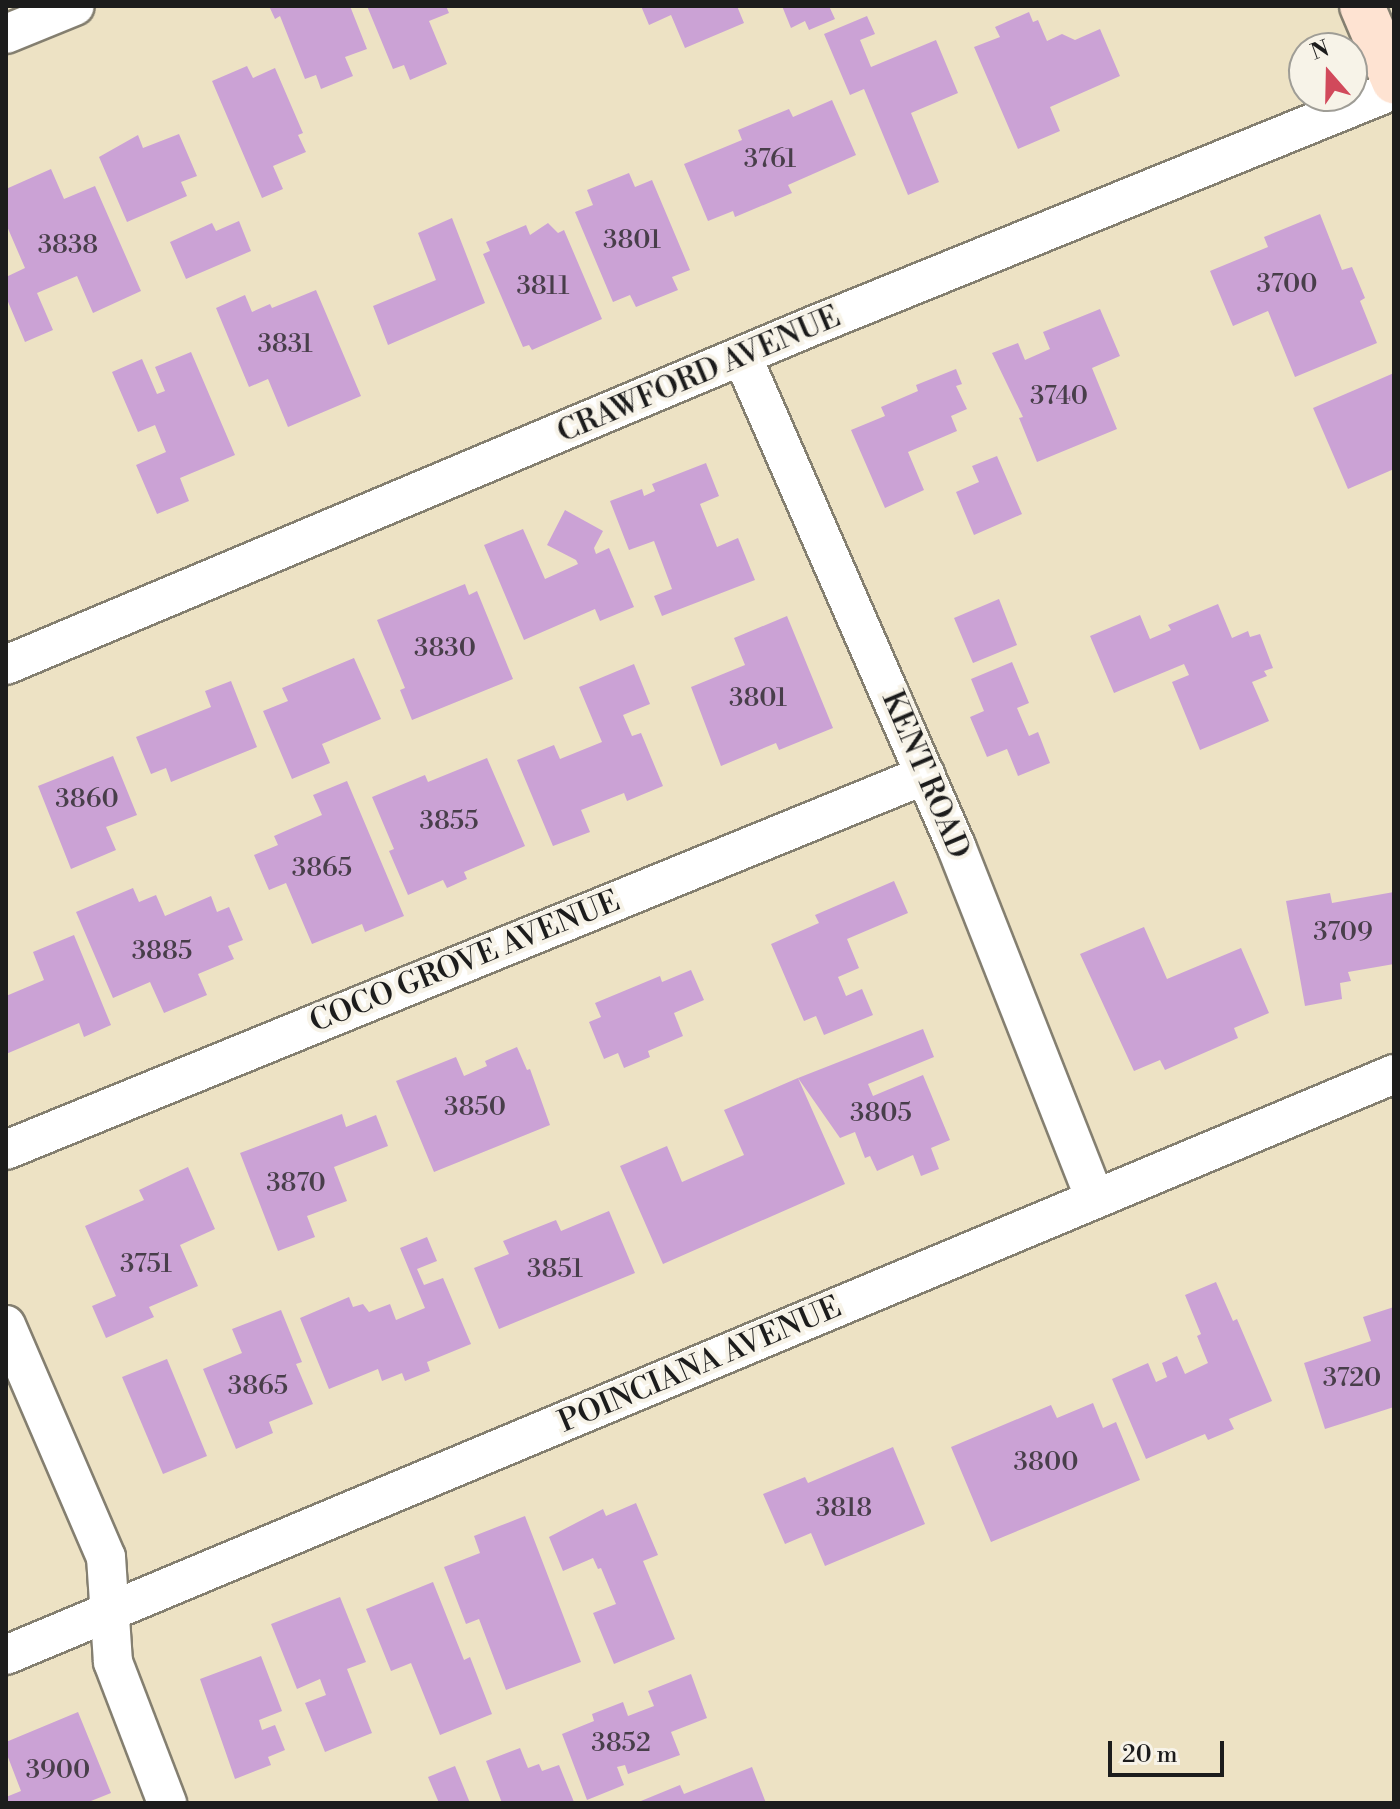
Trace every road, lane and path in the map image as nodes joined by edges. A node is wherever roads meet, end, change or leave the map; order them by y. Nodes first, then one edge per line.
1 (75, 6) edge
2 (1362, 6) edge
3 (6, 34) edge
4 (1394, 81) edge
5 (1394, 90) edge
6 (742, 356) junction
7 (6, 665) edge
8 (925, 775) junction
9 (1394, 1074) edge
10 (6, 1150) edge
11 (1095, 1198) junction
12 (6, 1325) edge
13 (110, 1613) junction
14 (6, 1655) edge
15 (167, 1803) edge

1 - 3 street
2 - 4 main road
5 - 6 street, CRAWFORD AVENUE
6 - 7 street, CRAWFORD AVENUE
6 - 8 street, KENT ROAD
8 - 10 street, COCO GROVE AVENUE
8 - 11 street, KENT ROAD
9 - 11 street, POINCIANA AVENUE
11 - 13 street, POINCIANA AVENUE
12 - 13 street
13 - 14 street, POINCIANA AVENUE
13 - 15 street

